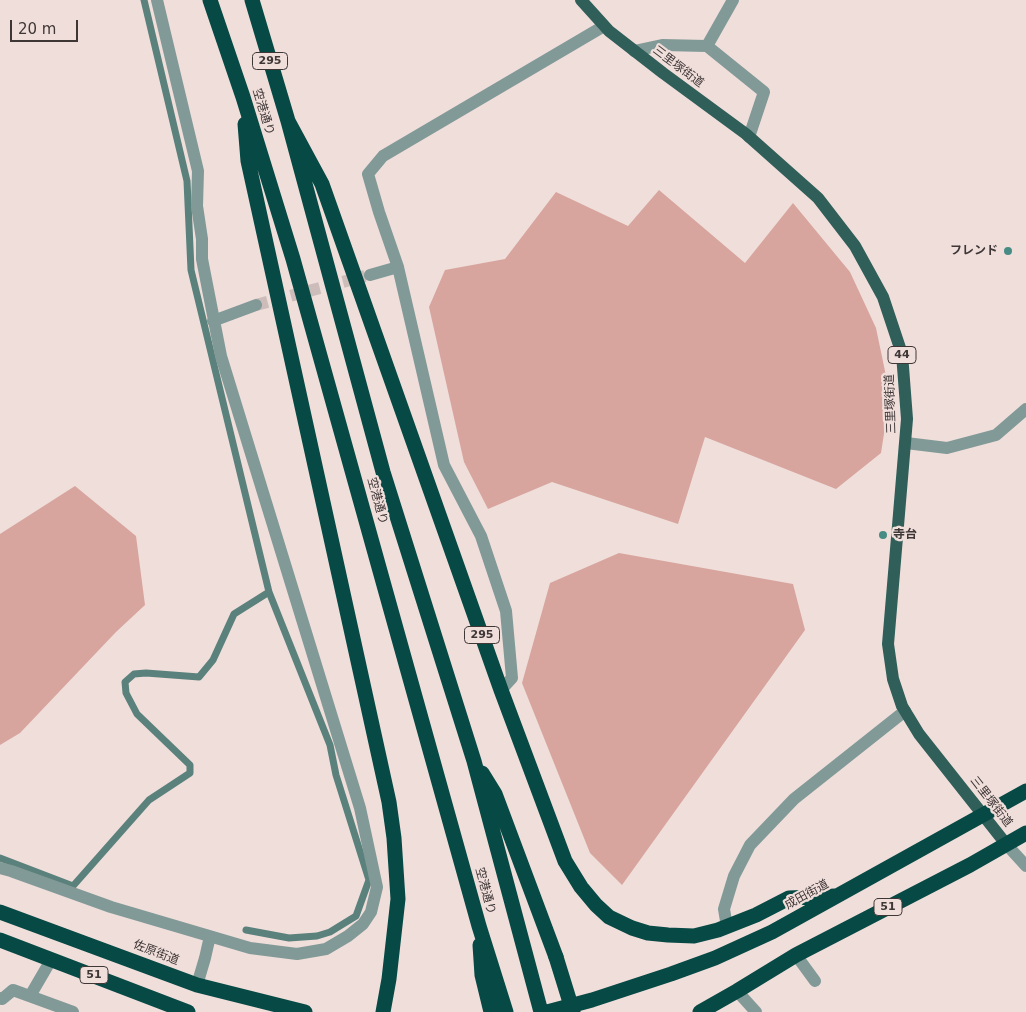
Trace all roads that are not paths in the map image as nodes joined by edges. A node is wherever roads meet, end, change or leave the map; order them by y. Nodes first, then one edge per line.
1 (157, 0) edge
2 (210, 0) edge
3 (252, 0) edge
4 (582, 0) edge
5 (733, 0) edge
6 (604, 26) junction
7 (707, 46) junction
8 (634, 51) junction
9 (243, 98) junction
10 (288, 121) junction
11 (749, 137) junction
12 (398, 267) junction
13 (370, 275) tunnel mouth
14 (256, 305) tunnel mouth
15 (214, 321) junction
16 (1026, 409) edge
17 (906, 443) junction
18 (501, 690) junction
19 (905, 710) junction
20 (474, 761) junction
21 (1026, 791) edge
22 (983, 814) junction
23 (1026, 833) edge
24 (1006, 844) junction
25 (1026, 866) edge
26 (0, 868) edge
27 (835, 896) junction
28 (0, 912) edge
29 (727, 927) junction
30 (210, 936) junction
31 (0, 940) edge
32 (796, 955) junction
33 (51, 960) junction
34 (488, 975) junction
35 (816, 981) dead end
36 (197, 984) junction
37 (738, 992) junction
38 (30, 996) junction
39 (0, 998) edge
40 (594, 1006) edge
41 (73, 1012) edge
42 (188, 1012) edge
43 (305, 1012) edge
44 (383, 1012) edge
45 (491, 1012) edge
46 (506, 1012) edge
47 (541, 1012) edge
48 (547, 1012) edge
49 (573, 1012) edge
50 (700, 1012) edge
51 (756, 1012) edge

1 - 15 street
2 - 9 highway, 空港通り / 295
3 - 10 highway, 空港通り / 295
4 - 6 main road, 三里塚街道 / 44
5 - 7 street
6 - 8 main road, 三里塚街道 / 44
6 - 12 street
7 - 8 street
7 - 11 street
8 - 11 main road, 三里塚街道 / 44
9 - 34 highway, 空港通り / 295
9 - 44 highway, 295
10 - 18 highway, 295
10 - 20 highway, 空港通り / 295
11 - 17 main road, 三里塚街道 / 44
12 - 13 street
12 - 18 street
14 - 15 street
15 - 30 street
16 - 17 street
17 - 19 main road, 三里塚街道 / 44
18 - 29 highway, 295
19 - 22 main road, 三里塚街道 / 44
19 - 29 street
20 - 47 highway, 空港通り / 295
20 - 49 highway, 295, bridge
21 - 22 highway, 成田街道
22 - 24 main road, 三里塚街道 / 44
22 - 27 highway, 成田街道
23 - 24 highway, 51
24 - 25 street
24 - 32 highway, 51
26 - 30 street
27 - 29 highway, 295
27 - 40 highway, 成田街道
28 - 36 highway, 佐原街道 / 51
30 - 36 street
31 - 33 highway, 51
32 - 35 street
32 - 37 highway, 51
33 - 38 street
33 - 42 highway, 51
34 - 45 highway, 295
34 - 46 highway, 空港通り / 295
36 - 43 highway, 佐原街道 / 51
37 - 50 highway, 51
37 - 51 street
38 - 39 street
38 - 41 street
40 - 48 highway

